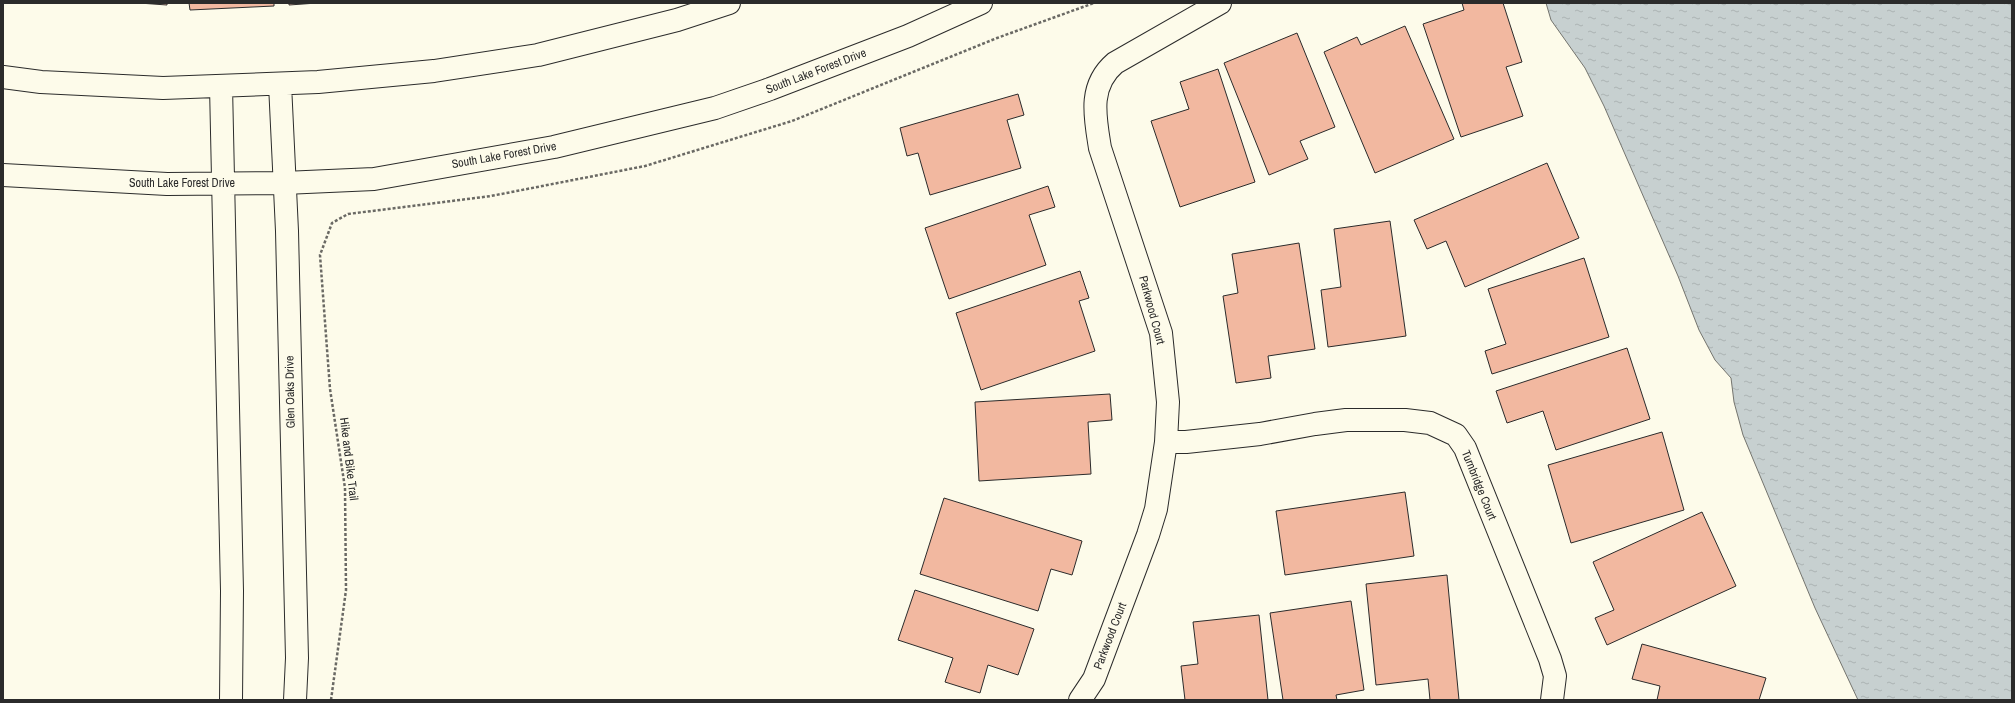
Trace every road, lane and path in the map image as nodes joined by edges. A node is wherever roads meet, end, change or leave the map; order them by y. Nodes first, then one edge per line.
1 (729, 3) edge
2 (981, 3) edge
3 (1220, 3) edge
4 (3, 78) edge
5 (280, 84) junction
6 (221, 86) junction
7 (3, 175) edge
8 (222, 183) junction
9 (284, 183) junction
10 (332, 223) dead end
11 (1166, 442) junction
12 (231, 700) edge
13 (295, 700) edge
14 (331, 700) edge
15 (1080, 700) edge
16 (1552, 700) edge

1 - 5 street
2 - 9 street, South Lake Forest Drive
3 - 11 street, Parkwood Court
4 - 6 street
5 - 6 street
5 - 9 street, Glen Oaks Drive
6 - 8 street
7 - 8 street, South Lake Forest Drive
8 - 9 street, South Lake Forest Drive
8 - 12 street
9 - 13 street, Glen Oaks Drive
10 - 14 path, Hike and Bike Trail
11 - 15 street, Parkwood Court
11 - 16 street, Turnbridge Court

